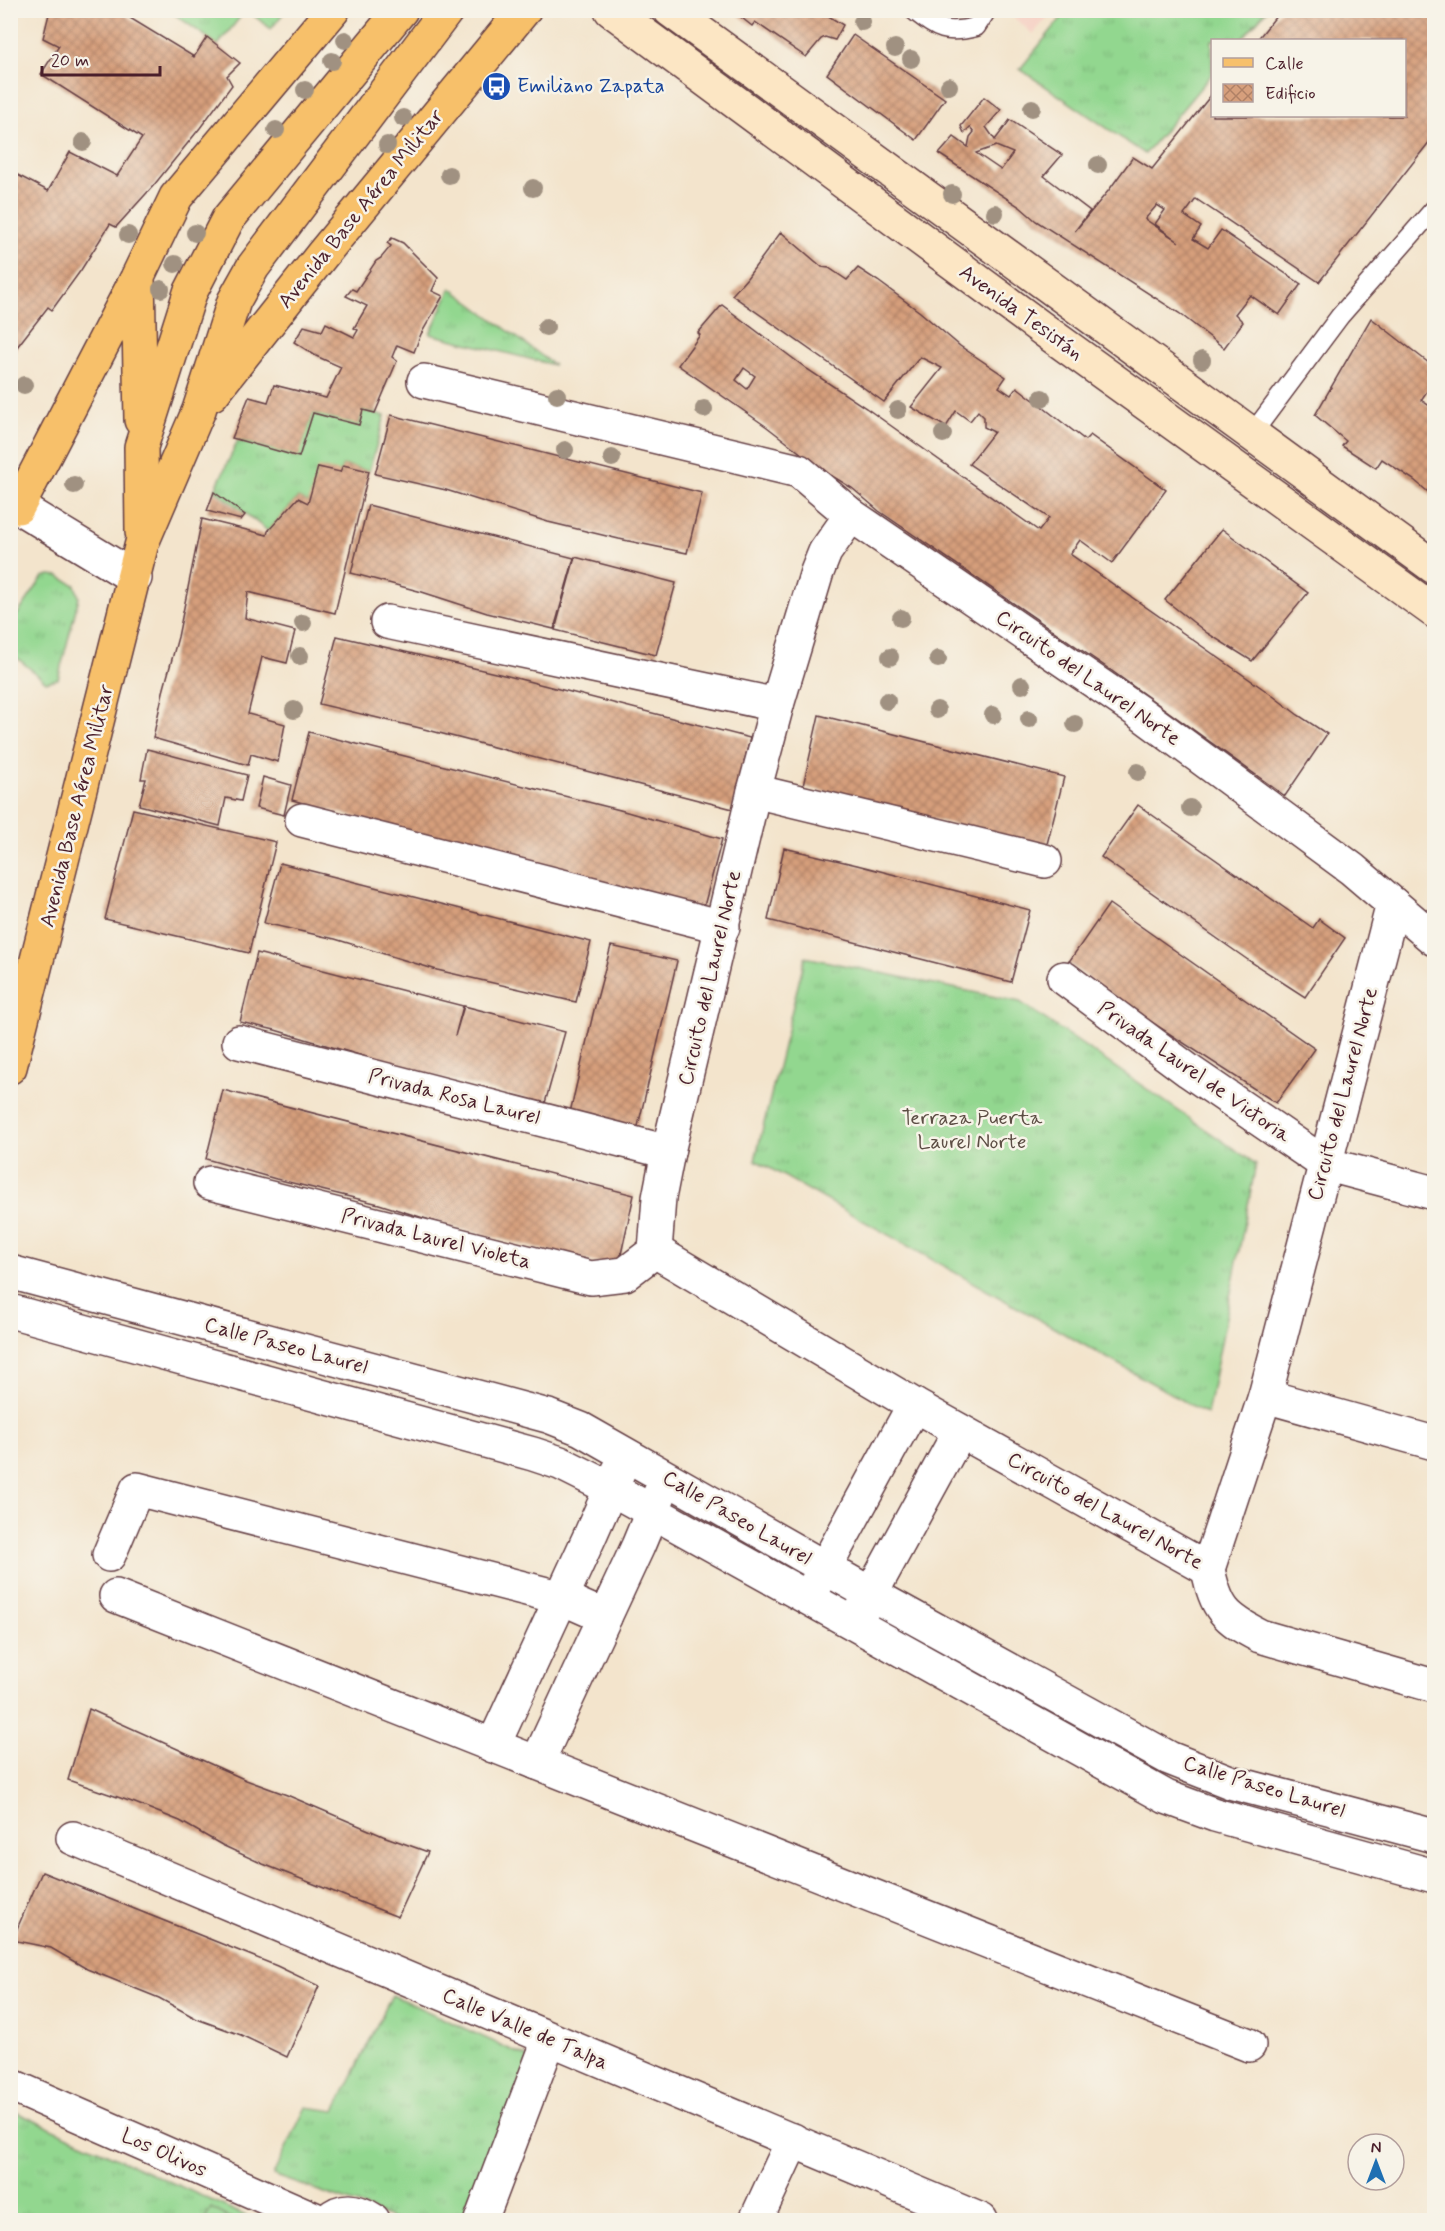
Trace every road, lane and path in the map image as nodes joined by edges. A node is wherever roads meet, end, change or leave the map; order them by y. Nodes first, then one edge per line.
1 (333, 10) edge
2 (401, 10) edge
3 (447, 10) edge
4 (524, 10) edge
5 (611, 10) edge
6 (670, 10) edge
7 (913, 10) edge
8 (987, 10) edge
9 (1434, 209) edge
10 (138, 276) junction
11 (424, 381) dead end
12 (199, 410) junction
13 (1252, 434) junction
14 (141, 447) junction
15 (13, 510) edge
16 (850, 515) junction
17 (142, 543) junction
18 (1434, 567) edge
19 (135, 578) junction
20 (1434, 611) edge
21 (387, 622) dead end
22 (777, 705) junction
23 (754, 791) junction
24 (302, 820) dead end
25 (1045, 861) dead end
26 (1393, 904) junction
27 (723, 927) junction
28 (1434, 939) edge
29 (1064, 978) dead end
30 (239, 1042) dead end
31 (10, 1068) edge
32 (668, 1152) junction
33 (1325, 1164) junction
34 (210, 1183) dead end
35 (1434, 1193) edge
36 (656, 1251) junction
37 (10, 1272) edge
38 (10, 1311) edge
39 (1265, 1396) junction
40 (914, 1405) junction
41 (960, 1431) junction
42 (1434, 1443) edge
43 (626, 1454) junction
44 (668, 1478) junction
45 (610, 1488) junction
46 (652, 1512) junction
47 (109, 1555) dead end
48 (825, 1568) junction
49 (1208, 1569) junction
50 (871, 1594) junction
51 (116, 1596) dead end
52 (562, 1598) junction
53 (808, 1598) junction
54 (605, 1617) junction
55 (854, 1624) junction
56 (1434, 1686) edge
57 (493, 1746) junction
58 (537, 1763) junction
59 (1434, 1836) edge
60 (73, 1838) dead end
61 (1434, 1876) edge
62 (549, 2040) junction
63 (1249, 2045) dead end
64 (10, 2085) edge
65 (793, 2140) junction
66 (980, 2219) edge
67 (317, 2220) edge
68 (328, 2220) edge
69 (373, 2220) edge
70 (481, 2220) edge
71 (756, 2220) edge

1 - 10 main road, Avenida Base Aérea Militar
2 - 14 main road, Avenida Base Aérea Militar
3 - 12 main road, Avenida Base Aérea Militar
4 - 12 main road, Avenida Base Aérea Militar
5 - 20 street, Avenida Tesistán
6 - 13 street, Avenida Tesistán
7 - 8 lane
9 - 13 lane
10 - 14 main road, Avenida Base Aérea Militar
10 - 15 main road
11 - 16 street
12 - 17 main road, Avenida Base Aérea Militar
13 - 18 street, Avenida Tesistán
14 - 17 main road, Avenida Base Aérea Militar
15 - 19 street
16 - 22 street, Circuito del Laurel Norte
16 - 26 street, Circuito del Laurel Norte
17 - 19 main road, Avenida Base Aérea Militar
19 - 31 main road, Avenida Base Aérea Militar
21 - 22 street
22 - 23 street, Circuito del Laurel Norte
23 - 25 street
23 - 27 street, Circuito del Laurel Norte
24 - 27 street
26 - 28 street
26 - 33 street, Circuito del Laurel Norte
27 - 32 street, Circuito del Laurel Norte
29 - 33 street, Privada Laurel de Victoria
30 - 32 street, Privada Rosa Laurel
32 - 36 street, Circuito del Laurel Norte
33 - 35 street, Privada Laurel de Victoria
33 - 39 street, Circuito del Laurel Norte
34 - 36 street, Privada Laurel Violeta
36 - 40 street, Circuito del Laurel Norte
37 - 43 street, Calle Paseo Laurel
38 - 45 street, Calle Paseo Laurel
39 - 42 street
39 - 49 street, Circuito del Laurel Norte
40 - 41 street, Circuito del Laurel Norte
40 - 48 street
41 - 49 street, Circuito del Laurel Norte
41 - 50 street
43 - 44 street, Calle Paseo Laurel
43 - 45 street
44 - 46 street
44 - 48 street, Calle Paseo Laurel
45 - 46 street, Calle Paseo Laurel
45 - 52 street
46 - 53 street, Calle Paseo Laurel
46 - 54 street
47 - 52 street
48 - 50 street, Calle Paseo Laurel
48 - 53 street
49 - 56 street
50 - 55 street
50 - 59 street, Calle Paseo Laurel
51 - 57 street
52 - 54 street
52 - 57 street
53 - 55 street, Calle Paseo Laurel
54 - 58 street
55 - 61 street, Calle Paseo Laurel
57 - 58 street
58 - 63 street
60 - 62 street, Calle Valle de Talpa
62 - 65 street, Calle Valle de Talpa
62 - 70 street
64 - 67 street, Los Olivos
65 - 66 street, Calle Valle de Talpa
65 - 71 street
68 - 69 street

